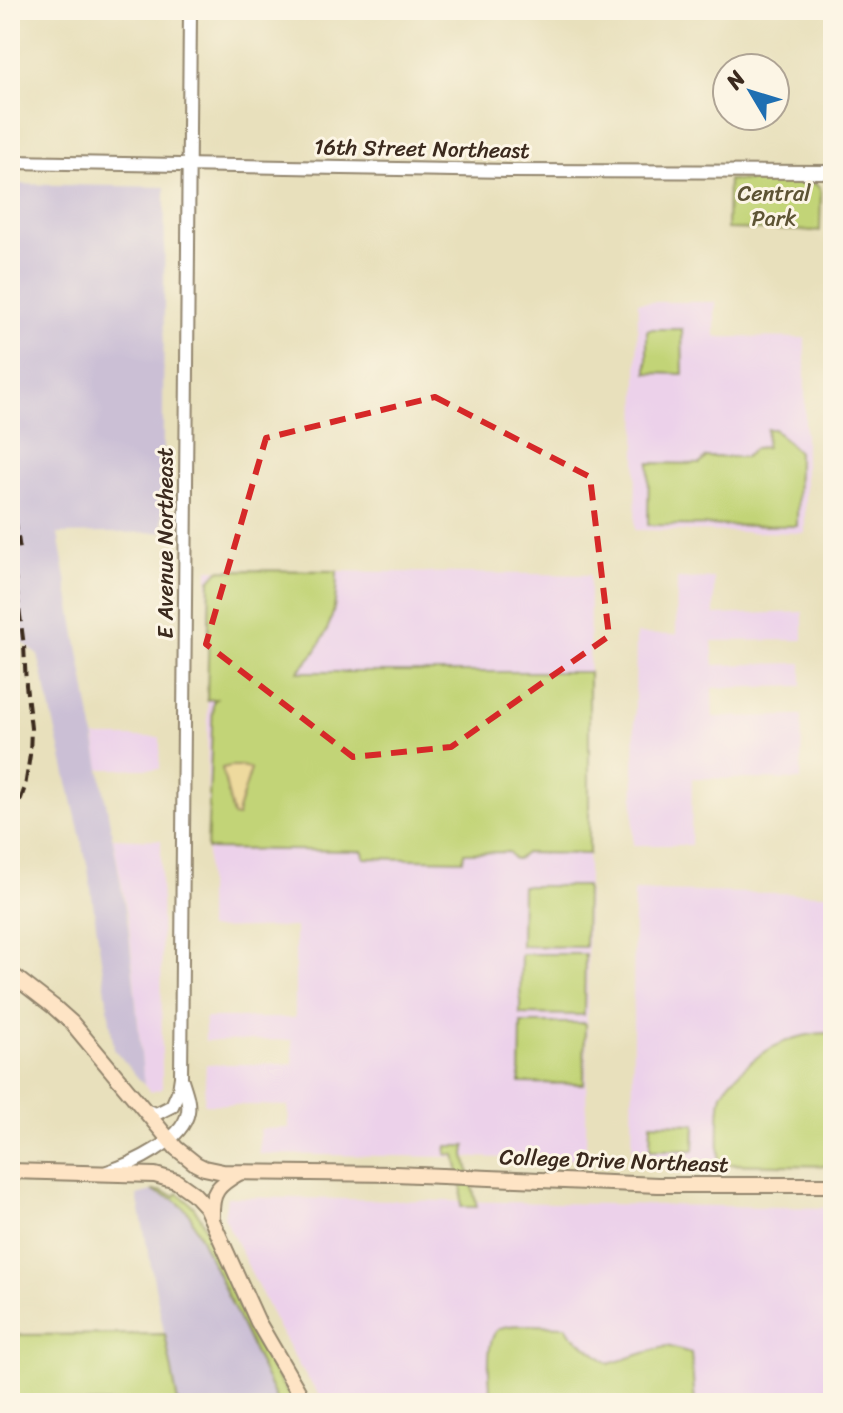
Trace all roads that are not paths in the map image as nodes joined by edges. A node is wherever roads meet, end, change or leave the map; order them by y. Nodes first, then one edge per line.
1 (190, 10) edge
2 (10, 162) edge
3 (188, 165) junction
4 (833, 172) edge
5 (10, 973) edge
6 (181, 1077) junction
7 (141, 1108) junction
8 (169, 1140) junction
9 (10, 1171) edge
10 (240, 1173) junction
11 (101, 1174) junction
12 (833, 1185) edge
13 (212, 1217) junction
14 (305, 1403) edge

1 - 3 street, E Avenue Northeast
2 - 3 street, 16th Street Northeast
3 - 4 street, 16th Street Northeast
3 - 6 street, E Avenue Northeast
5 - 7 main road, College Drive Northeast
6 - 7 street
6 - 8 street, E Avenue Northeast
7 - 8 main road, College Drive Northeast
8 - 10 main road, College Drive Northeast
8 - 11 street
9 - 11 main road
10 - 12 main road, College Drive Northeast
10 - 13 main road
11 - 13 main road
13 - 14 main road

